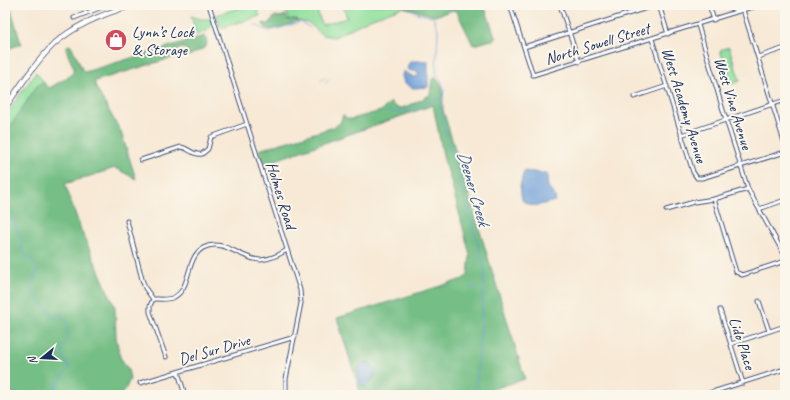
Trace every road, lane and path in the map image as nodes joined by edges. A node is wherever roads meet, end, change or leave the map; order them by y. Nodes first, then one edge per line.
1 (107, 5) edge
2 (130, 5) edge
3 (209, 5) edge
4 (510, 5) edge
5 (560, 5) edge
6 (658, 5) edge
7 (709, 5) edge
8 (759, 5) edge
9 (751, 6) edge
10 (743, 10) junction
11 (74, 18) dead end
12 (714, 20) junction
13 (698, 25) junction
14 (569, 33) junction
15 (668, 34) junction
16 (652, 39) junction
17 (524, 47) junction
18 (785, 48) edge
19 (758, 57) junction
20 (579, 62) junction
21 (667, 86) junction
22 (634, 97) dead end
23 (785, 100) edge
24 (772, 104) junction
25 (5, 108) edge
26 (726, 120) junction
27 (247, 124) junction
28 (682, 135) junction
29 (785, 145) edge
30 (785, 152) edge
31 (142, 160) dead end
32 (741, 166) junction
33 (748, 188) junction
34 (714, 199) junction
35 (785, 200) edge
36 (759, 208) junction
37 (666, 210) dead end
38 (128, 221) dead end
39 (287, 250) junction
40 (785, 256) edge
41 (785, 261) edge
42 (153, 299) junction
43 (759, 301) dead end
44 (720, 310) dead end
45 (785, 326) edge
46 (770, 331) junction
47 (295, 337) junction
48 (731, 344) junction
49 (166, 357) dead end
50 (785, 369) edge
51 (178, 372) junction
52 (140, 383) dead end
53 (743, 383) junction
54 (185, 395) edge
55 (286, 395) edge
56 (703, 395) edge

1 - 11 street
2 - 25 main road
3 - 27 street, Holmes Road
4 - 17 street
5 - 14 street
6 - 14 street
6 - 15 street, West Academy Avenue
7 - 12 street
8 - 9 street, North Sowell Street
9 - 10 street, North Sowell Street
10 - 12 street, North Sowell Street
10 - 19 street
12 - 13 street, North Sowell Street
13 - 15 street, North Sowell Street
13 - 26 street, West Vine Avenue
14 - 17 street
14 - 20 street
15 - 16 street, North Sowell Street
16 - 20 street, North Sowell Street
16 - 21 street, West Academy Avenue
17 - 20 street, North Sowell Street
18 - 19 street
19 - 24 street
21 - 22 street
21 - 28 street, West Academy Avenue
23 - 24 street
24 - 26 street
24 - 29 street
26 - 28 street
26 - 32 street, West Vine Avenue
27 - 31 street
27 - 39 street, Holmes Road
28 - 32 street, West Academy Avenue
30 - 32 street
32 - 33 street, West Vine Avenue
33 - 34 street
33 - 36 street, West Vine Avenue
34 - 37 street
34 - 41 street
35 - 36 street
36 - 40 street, West Vine Avenue
38 - 42 street
39 - 42 street
39 - 47 street, Holmes Road
42 - 49 street
43 - 46 street
44 - 48 street, Lido Place
45 - 46 street
46 - 48 street
47 - 51 street, Del Sur Drive
47 - 55 street, Holmes Road
48 - 53 street, Lido Place
50 - 53 street
51 - 52 street, Del Sur Drive
51 - 54 street
53 - 56 street

